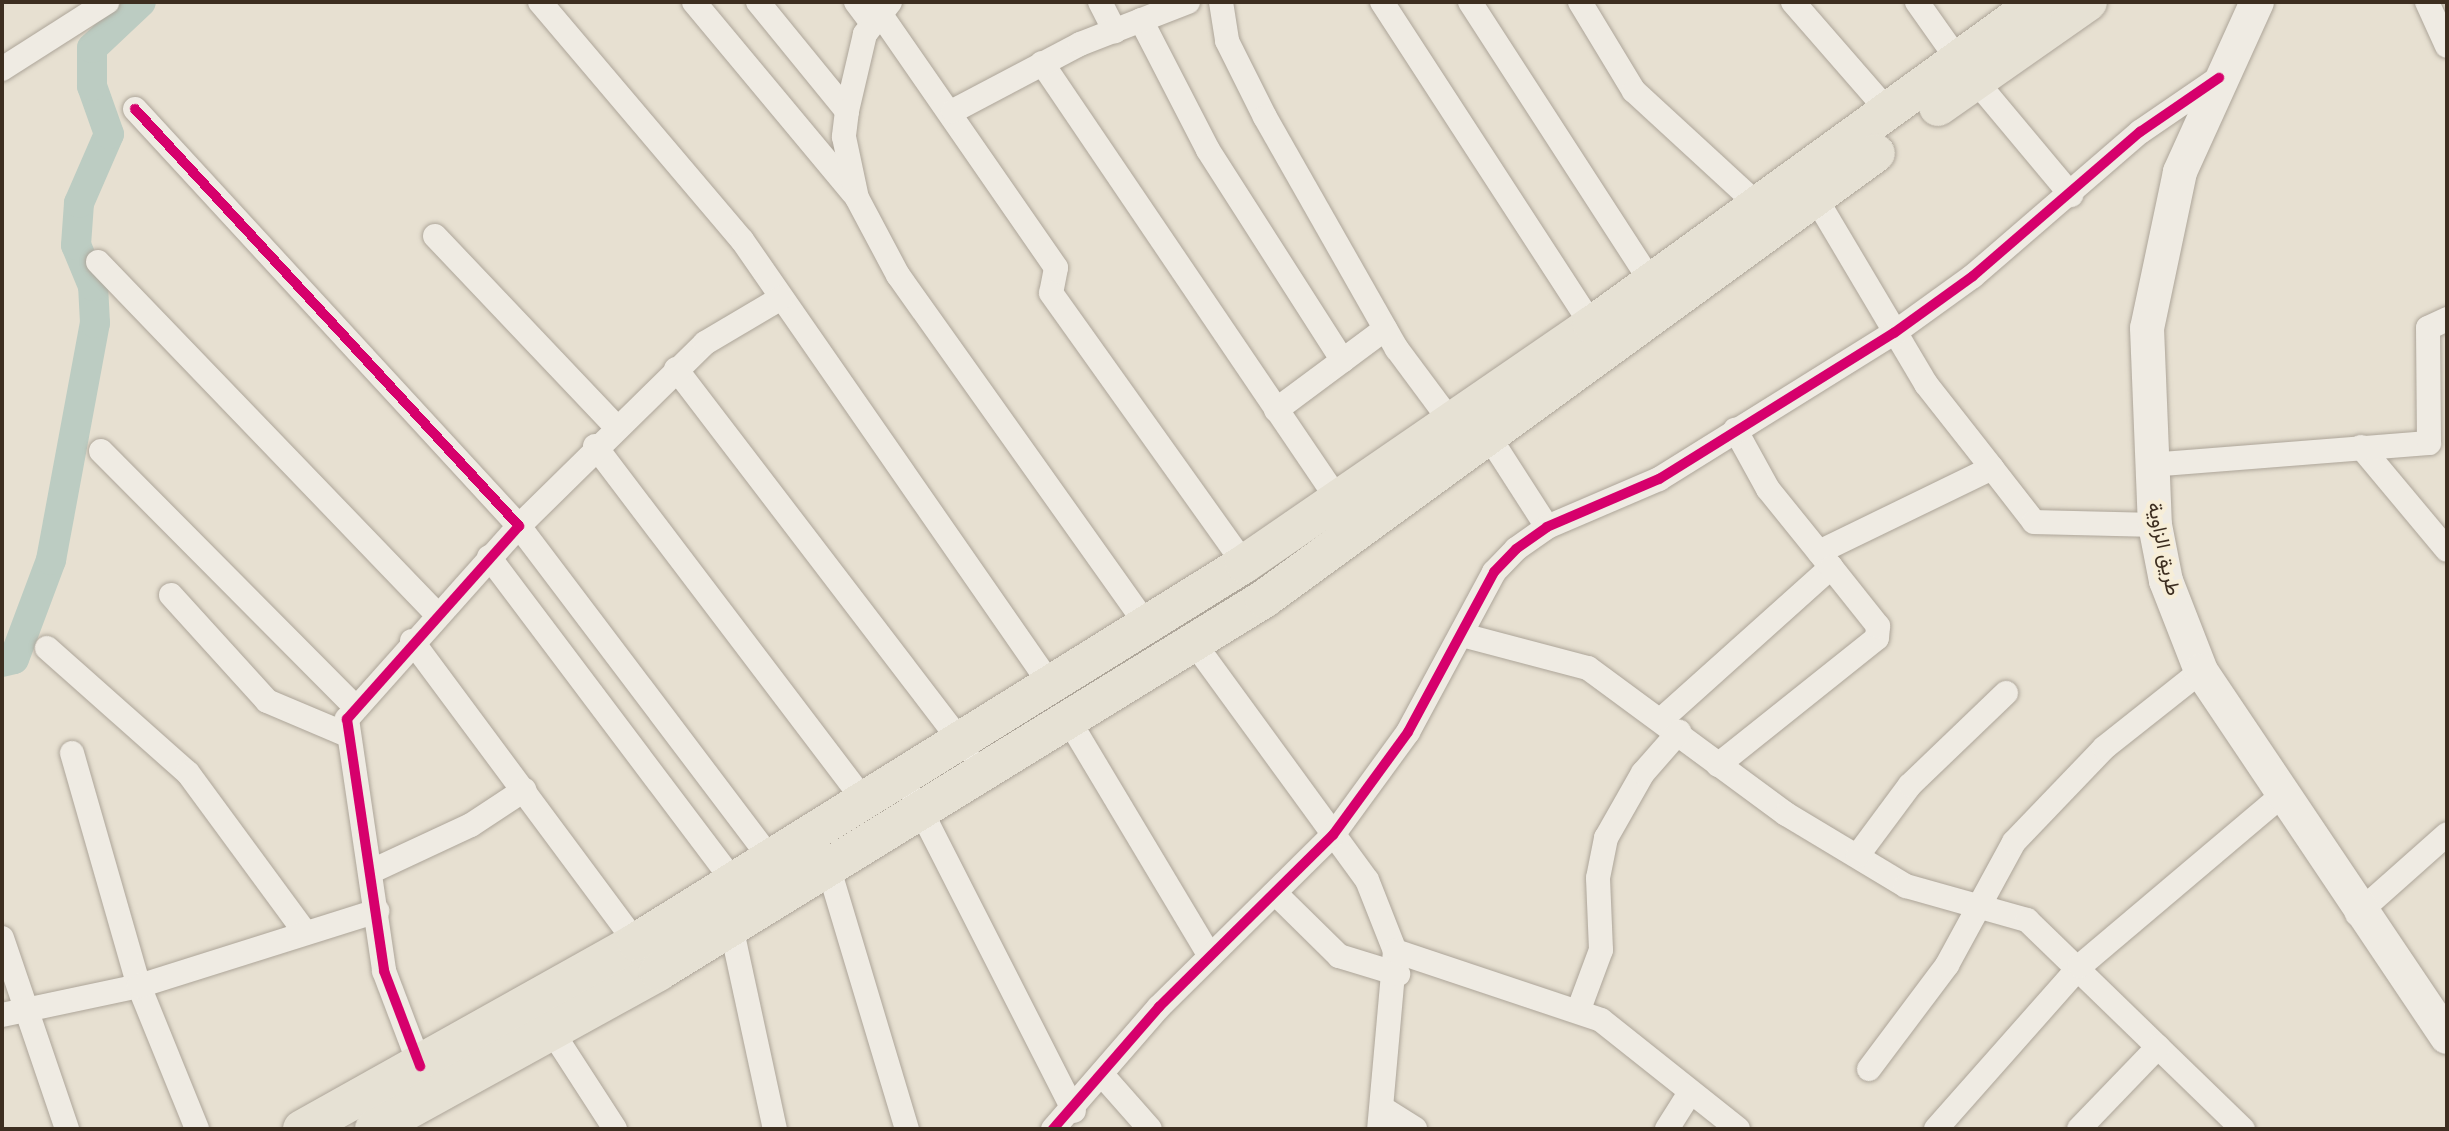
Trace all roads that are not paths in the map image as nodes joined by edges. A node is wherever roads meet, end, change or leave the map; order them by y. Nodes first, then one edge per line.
1 (107, 2) edge
2 (540, 2) edge
3 (694, 2) edge
4 (758, 2) edge
5 (856, 2) edge
6 (1100, 2) edge
7 (1188, 2) edge
8 (1221, 2) edge
9 (1382, 2) edge
10 (1470, 2) edge
11 (1580, 2) edge
12 (1793, 2) edge
13 (1917, 2) edge
14 (2088, 2) edge
15 (2257, 2) edge
16 (2427, 2) edge
17 (2020, 7) edge
18 (880, 12) edge
19 (1141, 20) junction
20 (1115, 31) junction
21 (2447, 46) edge
22 (1042, 63) junction
23 (2, 69) edge
24 (1967, 70) junction
25 (2219, 78) junction
26 (135, 109) dead end
27 (847, 111) junction
28 (953, 111) junction
29 (1888, 111) junction
30 (2071, 195) junction
31 (1815, 197) junction
32 (857, 198) junction
33 (1758, 205) junction
34 (435, 236) dead end
35 (98, 262) dead end
36 (1651, 282) junction
37 (781, 298) junction
38 (2438, 323) edge
39 (1385, 329) junction
40 (1894, 333) junction
41 (1577, 347) junction
42 (2447, 358) edge
43 (1343, 361) junction
44 (676, 369) junction
45 (1276, 410) junction
46 (1452, 423) junction
47 (615, 426) junction
48 (1735, 429) junction
49 (1488, 435) junction
50 (595, 446) junction
51 (2361, 447) junction
52 (101, 451) dead end
53 (2149, 465) junction
54 (1992, 468) junction
55 (1336, 497) junction
56 (2155, 525) junction
57 (519, 526) junction
58 (1547, 527) junction
59 (2447, 550) edge
60 (489, 557) junction
61 (1825, 560) junction
62 (1244, 564) junction
63 (171, 595) dead end
64 (437, 614) junction
65 (1146, 624) junction
66 (1462, 635) junction
67 (412, 641) junction
68 (1194, 643) junction
69 (47, 648) dead end
70 (2201, 671) junction
71 (1050, 684) junction
72 (2006, 693) dead end
73 (355, 707) junction
74 (1068, 719) junction
75 (1671, 725) junction
76 (345, 734) junction
77 (960, 740) junction
78 (72, 753) dead end
79 (1718, 765) junction
80 (981, 772) junction
81 (901, 777) junction
82 (524, 790) junction
83 (2282, 795) junction
84 (864, 800) junction
85 (921, 809) junction
86 (2447, 834) edge
87 (1333, 835) junction
88 (1858, 855) junction
89 (770, 858) junction
90 (828, 866) junction
91 (370, 872) junction
92 (733, 881) junction
93 (1275, 893) junction
94 (1973, 906) junction
95 (377, 911) junction
96 (2357, 914) junction
97 (731, 926) junction
98 (305, 932) junction
99 (2, 938) edge
100 (1210, 956) junction
101 (647, 957) junction
102 (1396, 962) junction
103 (2080, 966) junction
104 (139, 986) junction
105 (1579, 1009) junction
106 (32, 1011) junction
107 (2, 1015) edge
108 (553, 1033) junction
109 (2447, 1037) edge
110 (2158, 1047) junction
111 (420, 1066) junction
112 (1869, 1069) dead end
113 (1104, 1077) junction
114 (1689, 1094) junction
115 (1074, 1111) junction
116 (1381, 1119) edge
117 (387, 1126) edge
118 (67, 1129) edge
119 (197, 1129) edge
120 (302, 1129) edge
121 (615, 1129) edge
122 (775, 1129) edge
123 (907, 1129) edge
124 (1053, 1129) edge
125 (1150, 1129) edge
126 (1415, 1129) edge
127 (1667, 1129) edge
128 (1738, 1129) edge
129 (1936, 1129) edge
130 (2079, 1129) edge
131 (2243, 1129) edge

1 - 23 street
2 - 37 street
3 - 32 street
4 - 27 street
5 - 18 street
6 - 20 street
7 - 19 street
8 - 39 street
9 - 41 street
10 - 36 street
11 - 33 street
12 - 29 street
13 - 24 street
14 - 24 main road
15 - 25 street, طريق الزاوية
16 - 21 street
17 - 24 main road
18 - 27 street
18 - 28 street
19 - 20 street
19 - 43 street
20 - 22 street
22 - 28 street
22 - 45 street
24 - 29 main road
24 - 30 street
24 - 31 main road
25 - 30 street
25 - 53 street, طريق الزاوية
26 - 57 street
27 - 32 street
28 - 62 street
29 - 33 main road
30 - 40 street
31 - 40 street
31 - 41 main road
32 - 65 street
33 - 36 main road
34 - 47 street
35 - 64 street
36 - 41 main road
37 - 44 street
37 - 71 street
38 - 42 street
38 - 51 street
39 - 43 street
39 - 46 street
40 - 48 street
40 - 54 street
41 - 46 main road
41 - 49 main road
43 - 45 street
44 - 47 street
44 - 77 street
45 - 55 street
46 - 55 main road
47 - 50 street
48 - 58 street
48 - 61 street
49 - 58 street
49 - 68 main road
50 - 57 street
50 - 84 street
51 - 53 street
51 - 59 street
52 - 73 street
53 - 56 street, طريق الزاوية
54 - 56 street
54 - 61 street
55 - 62 main road
56 - 70 street, طريق الزاوية
57 - 60 street
57 - 89 street
58 - 66 street
60 - 64 street
60 - 92 street
61 - 75 street
61 - 79 street
62 - 65 main road
63 - 76 street
64 - 67 street
65 - 71 main road
66 - 75 street
66 - 87 street
67 - 73 street
67 - 82 street
68 - 74 main road
68 - 87 street
69 - 98 street
70 - 83 street, طريق الزاوية
70 - 94 street
71 - 77 main road
72 - 88 street
73 - 76 street
74 - 80 main road
74 - 100 street
75 - 79 street
75 - 105 street
76 - 91 street
77 - 80 street
77 - 81 main road
78 - 104 street
79 - 88 street
80 - 85 main road
81 - 84 main road
81 - 85 street
82 - 91 street
82 - 101 street
83 - 96 street, طريق الزاوية
83 - 103 street
84 - 89 main road
85 - 90 main road
85 - 115 street
86 - 96 street
87 - 93 street
87 - 102 street
88 - 94 street
89 - 92 main road
90 - 97 main road
90 - 123 street
91 - 95 street
92 - 101 main road
93 - 100 street
93 - 102 street
94 - 103 street
94 - 112 street
95 - 98 street
95 - 111 street
96 - 109 street, طريق الزاوية
97 - 101 main road
97 - 122 street
98 - 104 street
99 - 106 street
100 - 113 street
101 - 108 main road
101 - 111 main road
102 - 105 street
102 - 116 street
103 - 110 street
103 - 129 street
104 - 106 street
104 - 119 street
105 - 114 street
106 - 107 street
106 - 118 street
108 - 117 main road
108 - 121 street
110 - 130 street
110 - 131 street
111 - 120 main road
113 - 115 street
113 - 125 street
114 - 127 street
114 - 128 street
115 - 124 street
116 - 126 street

